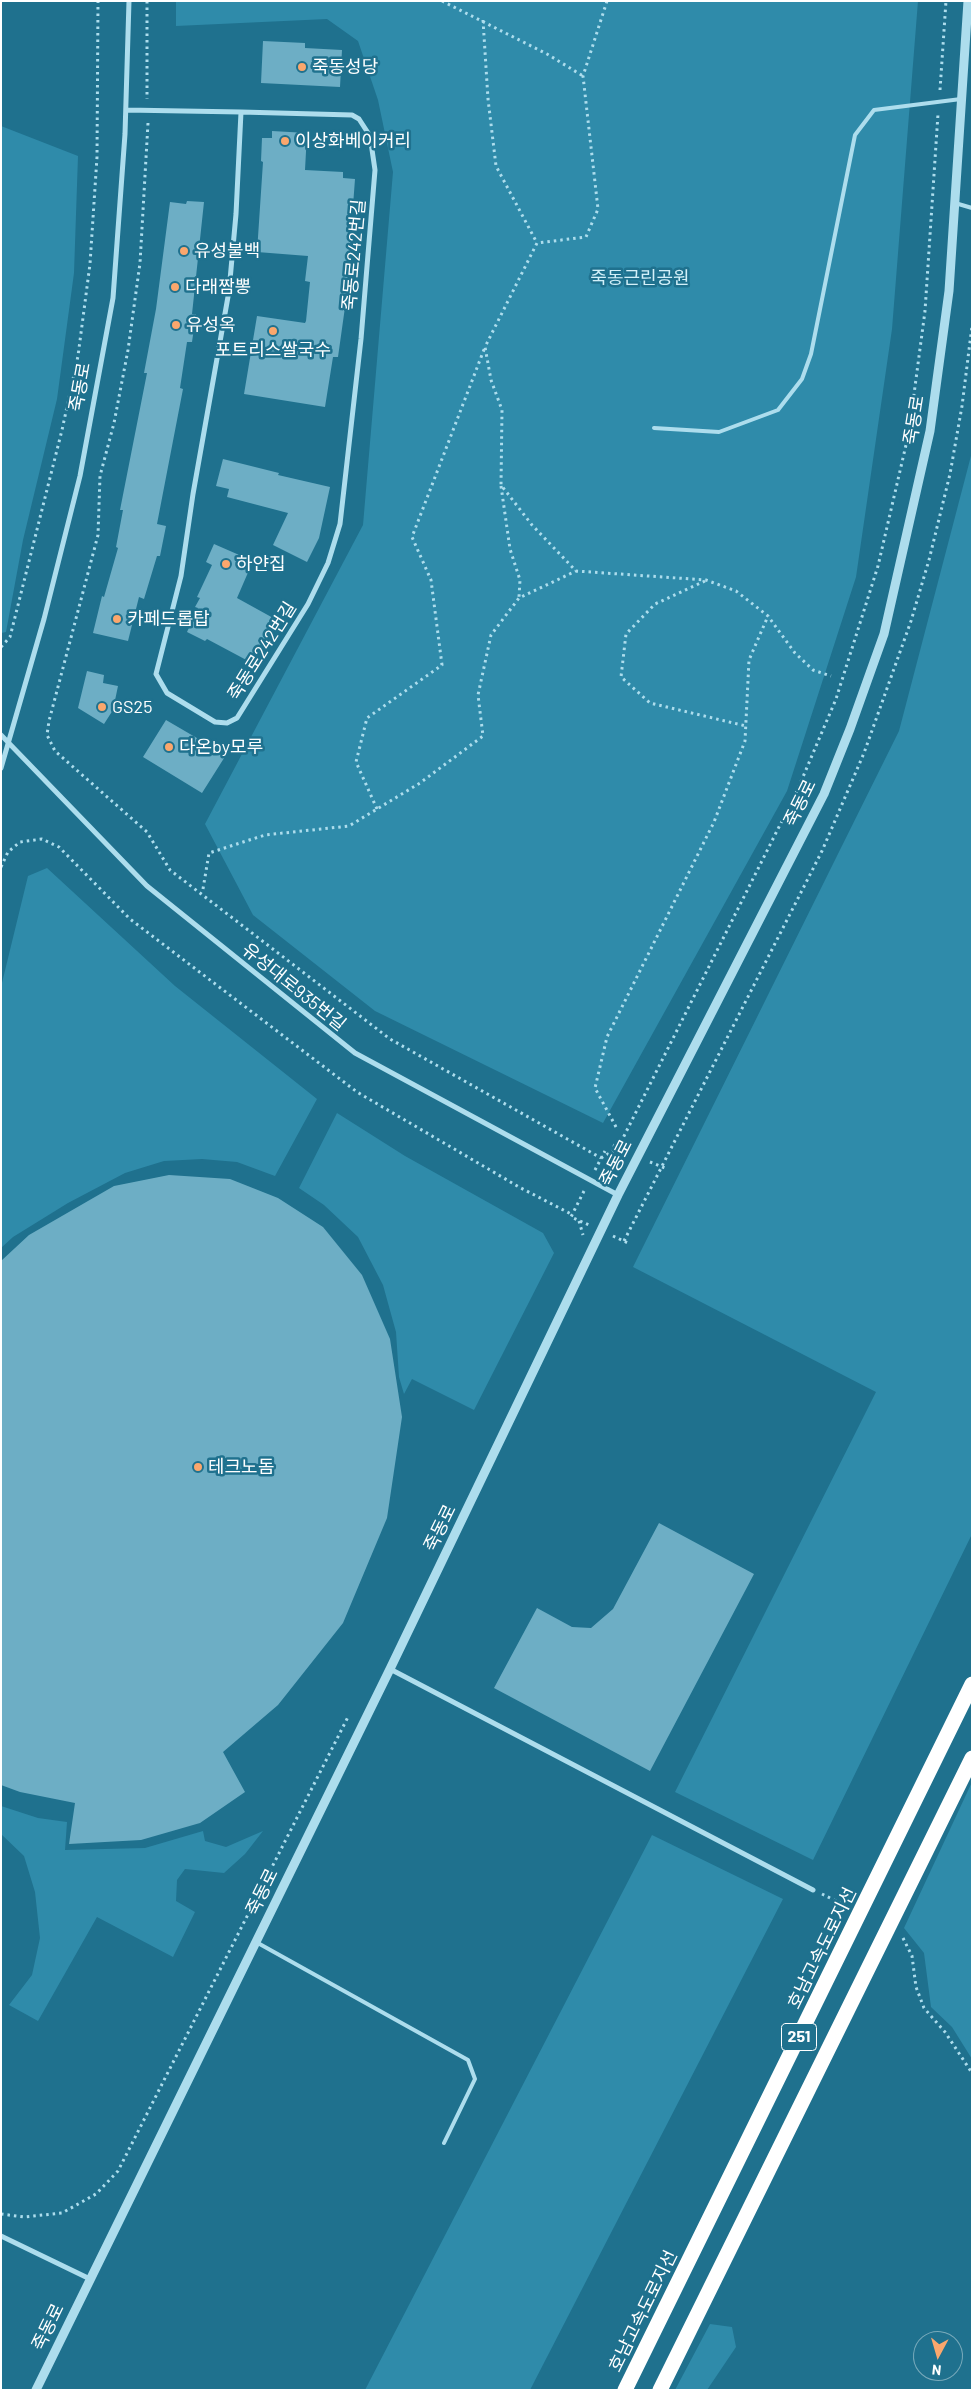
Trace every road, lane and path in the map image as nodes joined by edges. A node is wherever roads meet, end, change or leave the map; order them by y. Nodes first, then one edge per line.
1 (98, 1) edge
2 (129, 1) edge
3 (147, 1) edge
4 (442, 1) edge
5 (607, 1) edge
6 (946, 1) edge
7 (968, 1) edge
8 (482, 20) junction
9 (583, 76) junction
10 (147, 94) dead end
11 (940, 95) dead end
12 (963, 99) junction
13 (939, 104) dead end
14 (126, 110) junction
15 (241, 112) junction
16 (148, 143) dead end
17 (955, 203) junction
18 (972, 208) edge
19 (537, 243) junction
20 (485, 346) junction
21 (654, 428) dead end
22 (501, 485) junction
23 (576, 571) junction
24 (706, 580) junction
25 (519, 598) junction
26 (768, 616) junction
27 (1, 647) edge
28 (831, 676) dead end
29 (746, 726) junction
30 (1, 734) edge
31 (8, 741) junction
32 (1, 768) edge
33 (377, 809) junction
34 (1, 867) edge
35 (203, 889) dead end
36 (616, 1127) dead end
37 (613, 1145) dead end
38 (618, 1148) junction
39 (605, 1151) dead end
40 (601, 1158) junction
41 (661, 1167) dead end
42 (590, 1180) junction
43 (618, 1195) junction
44 (573, 1215) junction
45 (579, 1221) junction
46 (601, 1230) junction
47 (624, 1241) junction
48 (586, 1242) dead end
49 (628, 1243) dead end
50 (390, 1668) junction
51 (972, 1684) edge
52 (351, 1710) dead end
53 (972, 1758) edge
54 (813, 1890) joint
55 (842, 1904) dead end
56 (903, 1938) dead end
57 (256, 1942) junction
58 (972, 2073) edge
59 (444, 2143) dead end
60 (1, 2214) edge
61 (1, 2236) edge
62 (90, 2279) junction
63 (36, 2390) edge
64 (625, 2390) edge
65 (660, 2390) edge

1 - 27 path
2 - 14 street, 죽동로
3 - 10 path
4 - 8 path
5 - 9 path
6 - 11 path
7 - 12 street, 죽동로
8 - 9 path
8 - 19 path
9 - 19 path
12 - 17 street, 죽동로
12 - 21 lane
13 - 38 path
14 - 15 street, 죽동로242번길
14 - 31 street, 죽동로
15 - 15 street, 죽동로242번길
16 - 40 path
17 - 18 lane
17 - 43 street, 죽동로
19 - 20 path
20 - 22 path
20 - 33 path
22 - 23 path
22 - 25 path
23 - 24 path
23 - 25 path
24 - 26 path
24 - 29 path
25 - 33 path
26 - 28 path
26 - 29 path
29 - 36 path
30 - 31 street, 유성대로935번길
31 - 32 street, 죽동로
31 - 42 street, 유성대로935번길
33 - 35 path
34 - 44 path
37 - 38 path
38 - 40 path
39 - 40 path
40 - 42 path
41 - 47 path
42 - 43 street, 유성대로935번길
42 - 44 path
43 - 46 street, 죽동로
44 - 45 path
45 - 46 path
45 - 48 path
46 - 47 path
46 - 50 street, 죽동로
47 - 49 path
50 - 54 street
50 - 57 street, 죽동로
51 - 64 highway, 호남고속도로지선 / 251
52 - 60 path
53 - 65 highway, 251
54 - 55 path
56 - 58 path
57 - 59 lane
57 - 62 street, 죽동로
61 - 62 street
62 - 63 street, 죽동로

